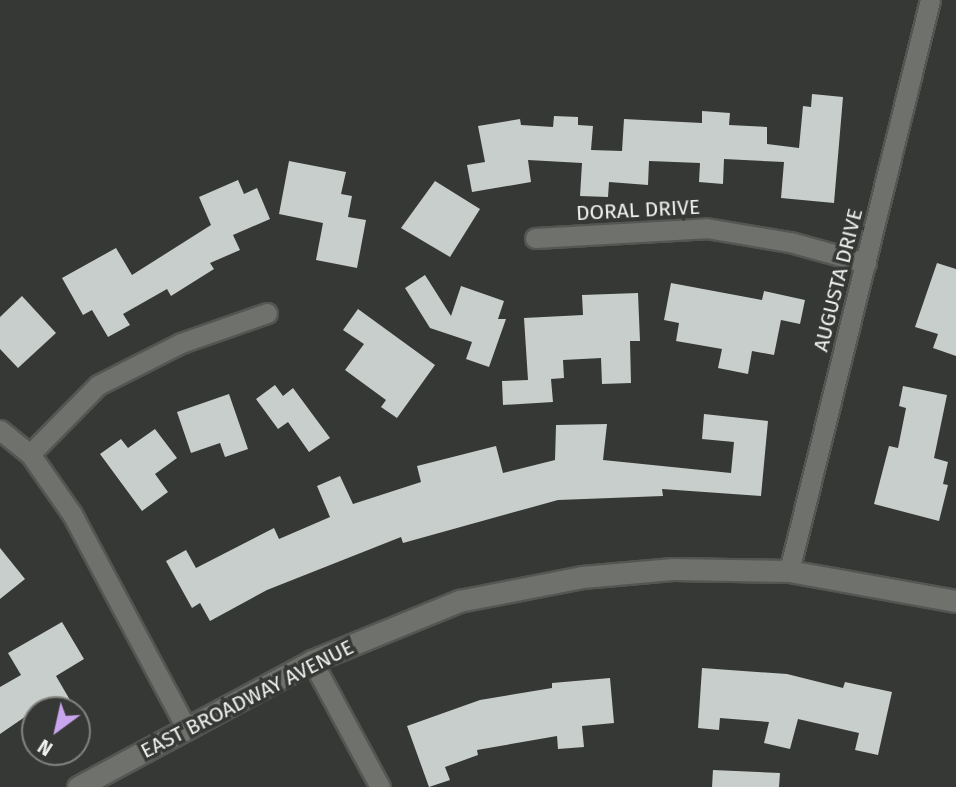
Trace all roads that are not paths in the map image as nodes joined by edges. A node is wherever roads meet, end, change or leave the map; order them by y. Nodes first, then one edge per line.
1 (930, 0) edge
2 (535, 238) dead end
3 (866, 263) junction
4 (267, 313) dead end
5 (0, 430) edge
6 (30, 454) junction
7 (789, 571) junction
8 (956, 601) edge
9 (312, 661) junction
10 (187, 729) junction
11 (78, 787) edge
12 (380, 787) edge

1 - 3 street, AUGUSTA DRIVE
2 - 3 street, DORAL DRIVE
3 - 7 street, AUGUSTA DRIVE
4 - 6 street
5 - 6 street
6 - 10 street
7 - 8 street, EAST BROADWAY AVENUE
7 - 9 street, EAST BROADWAY AVENUE
9 - 10 street, EAST BROADWAY AVENUE
9 - 12 street
10 - 11 street, EAST BROADWAY AVENUE

